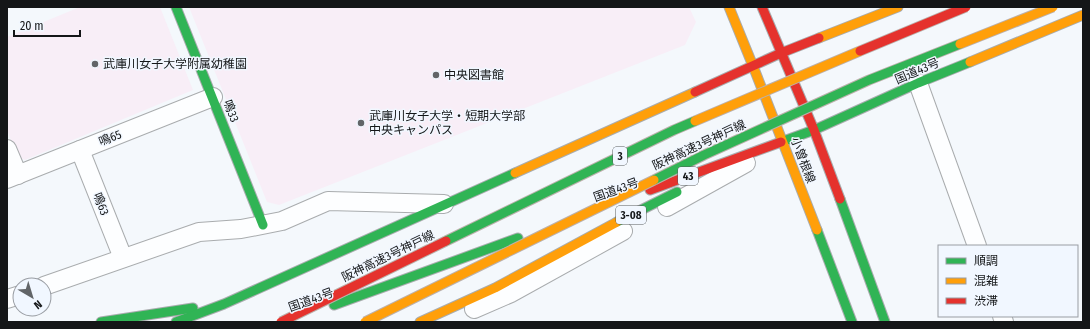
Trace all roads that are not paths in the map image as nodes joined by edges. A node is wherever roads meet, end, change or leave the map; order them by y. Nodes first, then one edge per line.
1 (176, 7) edge
2 (729, 7) edge
3 (762, 7) edge
4 (898, 7) edge
5 (966, 7) edge
6 (1052, 7) edge
7 (1083, 15) edge
8 (781, 53) junction
9 (753, 66) junction
10 (918, 83) junction
11 (213, 97) junction
12 (814, 130) junction
13 (783, 142) junction
14 (7, 149) edge
15 (80, 150) junction
16 (12, 177) edge
17 (444, 204) junction
18 (263, 225) junction
19 (977, 245) edge
20 (123, 258) junction
21 (52, 283) edge
22 (224, 304) junction
23 (101, 322) edge
24 (176, 322) edge
25 (281, 322) edge
26 (286, 322) edge
27 (365, 322) edge
28 (420, 322) edge
29 (446, 322) edge
30 (852, 322) edge
31 (885, 322) edge

1 - 11 main road, 鳴33
2 - 9 main road, 小曽根線
3 - 8 main road, 小曽根線
4 - 8 main road
5 - 25 main road, 阪神高速3号神戸線 / 3, bridge
6 - 27 main road, 阪神高速3号神戸線, bridge
7 - 10 main road, 国道43号 / 43
8 - 9 main road
8 - 12 main road, 小曽根線
9 - 13 main road, 小曽根線
9 - 17 main road
10 - 12 main road, 国道43号 / 43
10 - 19 street
11 - 15 street, 鳴65
11 - 18 main road, 鳴33
12 - 13 main road, 国道43号 / 43
12 - 31 main road, 小曽根線
13 - 26 main road, 国道43号 / 43
13 - 28 main road, 3-08
13 - 29 street
13 - 30 main road, 小曽根線
14 - 16 street
15 - 16 street, 鳴65
15 - 20 street, 鳴63
17 - 18 street
17 - 22 main road
18 - 20 street
20 - 21 street
22 - 23 main road
22 - 24 main road

